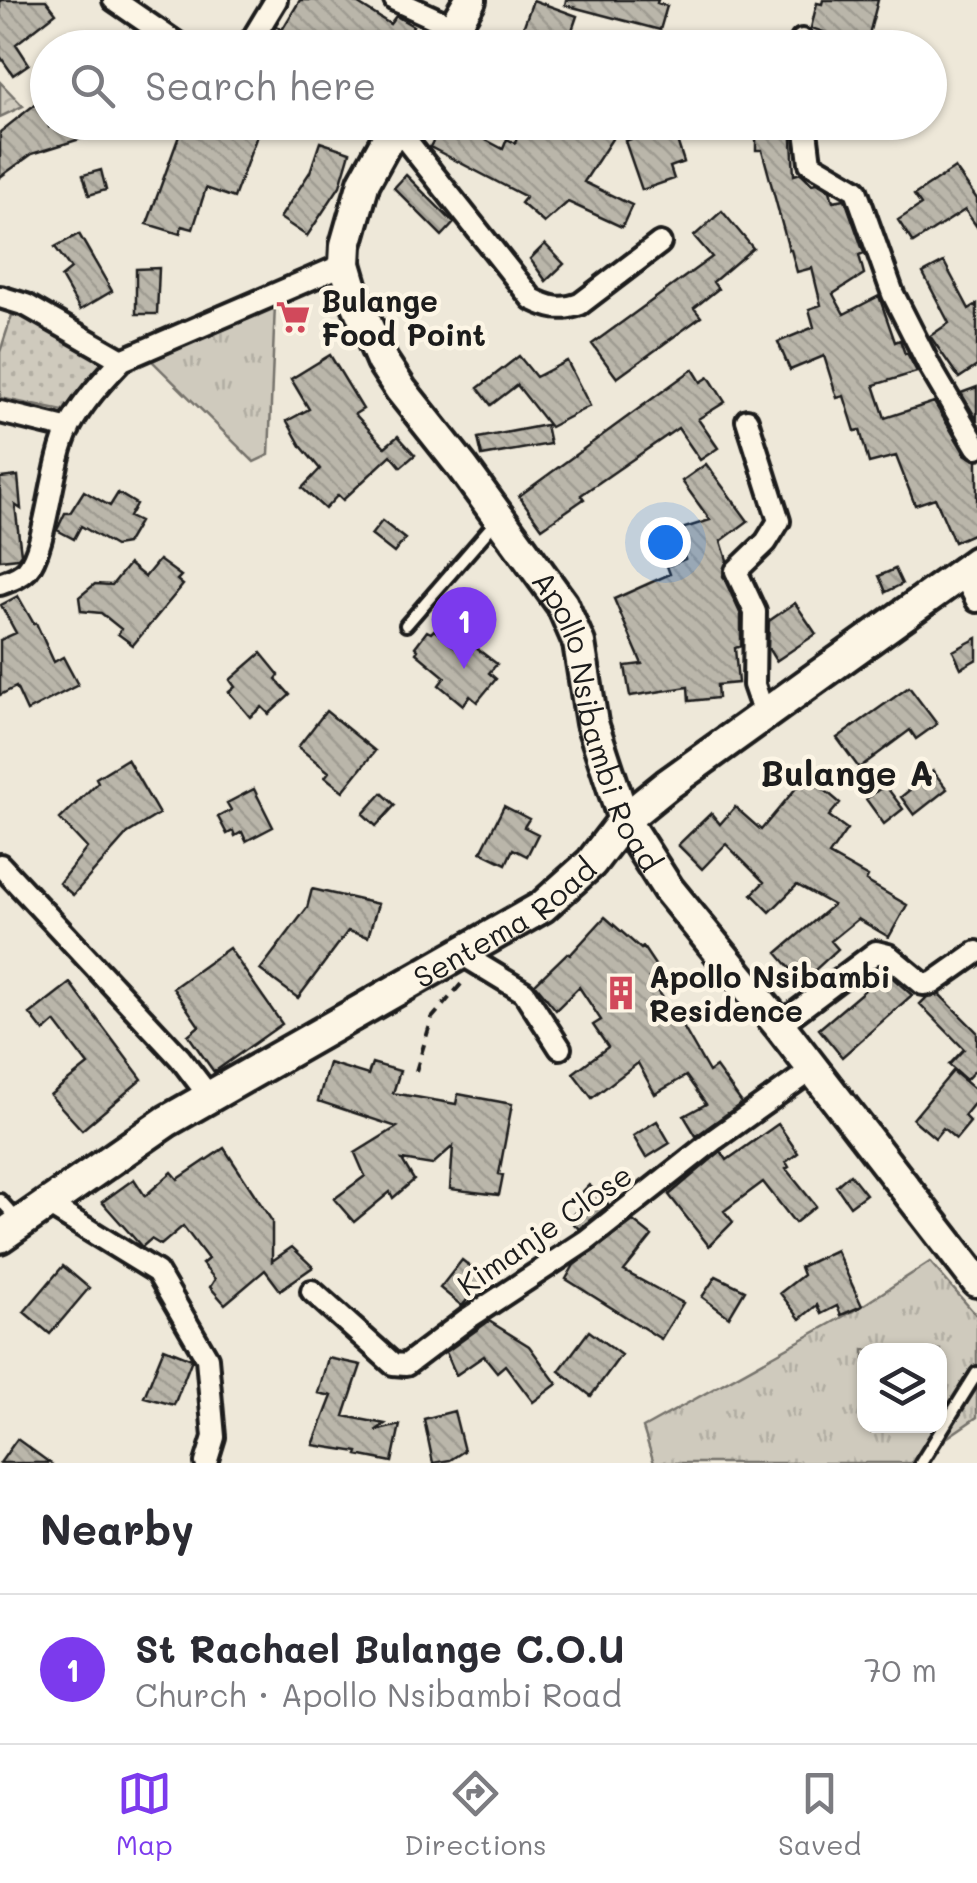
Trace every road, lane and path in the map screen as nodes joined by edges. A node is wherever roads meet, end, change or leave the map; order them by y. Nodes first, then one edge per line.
1 (114, 0) edge
2 (276, 0) edge
3 (395, 0) edge
4 (470, 0) edge
5 (158, 30) edge
6 (258, 30) edge
7 (438, 30) edge
8 (452, 30) edge
9 (387, 140) edge
10 (408, 140) edge
11 (806, 140) edge
12 (660, 243) dead end
13 (345, 264) junction
14 (0, 297) edge
15 (122, 360) junction
16 (0, 412) edge
17 (748, 420) dead end
18 (69, 428) junction
19 (977, 446) edge
20 (499, 518) junction
21 (970, 567) edge
22 (0, 584) edge
23 (977, 601) edge
24 (406, 625) dead end
25 (764, 714) junction
26 (624, 820) junction
27 (0, 865) edge
28 (977, 952) edge
29 (469, 959) junction
30 (779, 1024) junction
31 (560, 1048) dead end
32 (813, 1069) junction
33 (416, 1071) dead end
34 (209, 1096) junction
35 (46, 1203) junction
36 (7, 1220) edge
37 (977, 1281) edge
38 (312, 1291) dead end
39 (977, 1373) edge
40 (206, 1463) edge
41 (921, 1463) edge

1 - 5 street
2 - 6 street
3 - 7 street
4 - 8 street
9 - 13 street, Apollo Nsibambi Road
10 - 12 street
11 - 19 street
13 - 15 street
13 - 20 street, Apollo Nsibambi Road
14 - 15 street
15 - 18 street
16 - 18 street
17 - 25 street
18 - 22 street
20 - 24 lane
20 - 26 street, Apollo Nsibambi Road
21 - 23 street
21 - 25 street, Sentema Road
25 - 26 street, Sentema Road
26 - 29 street, Sentema Road
26 - 30 street, Apollo Nsibambi Road
27 - 34 street
28 - 30 street
29 - 31 street
29 - 33 path
29 - 34 street, Sentema Road
30 - 32 street, Apollo Nsibambi Road
32 - 37 street, Apollo Nsibambi Road
32 - 38 street, Kimanje Close
34 - 35 street, Sentema Road
35 - 36 street, Sentema Road
35 - 40 street
39 - 41 lane

